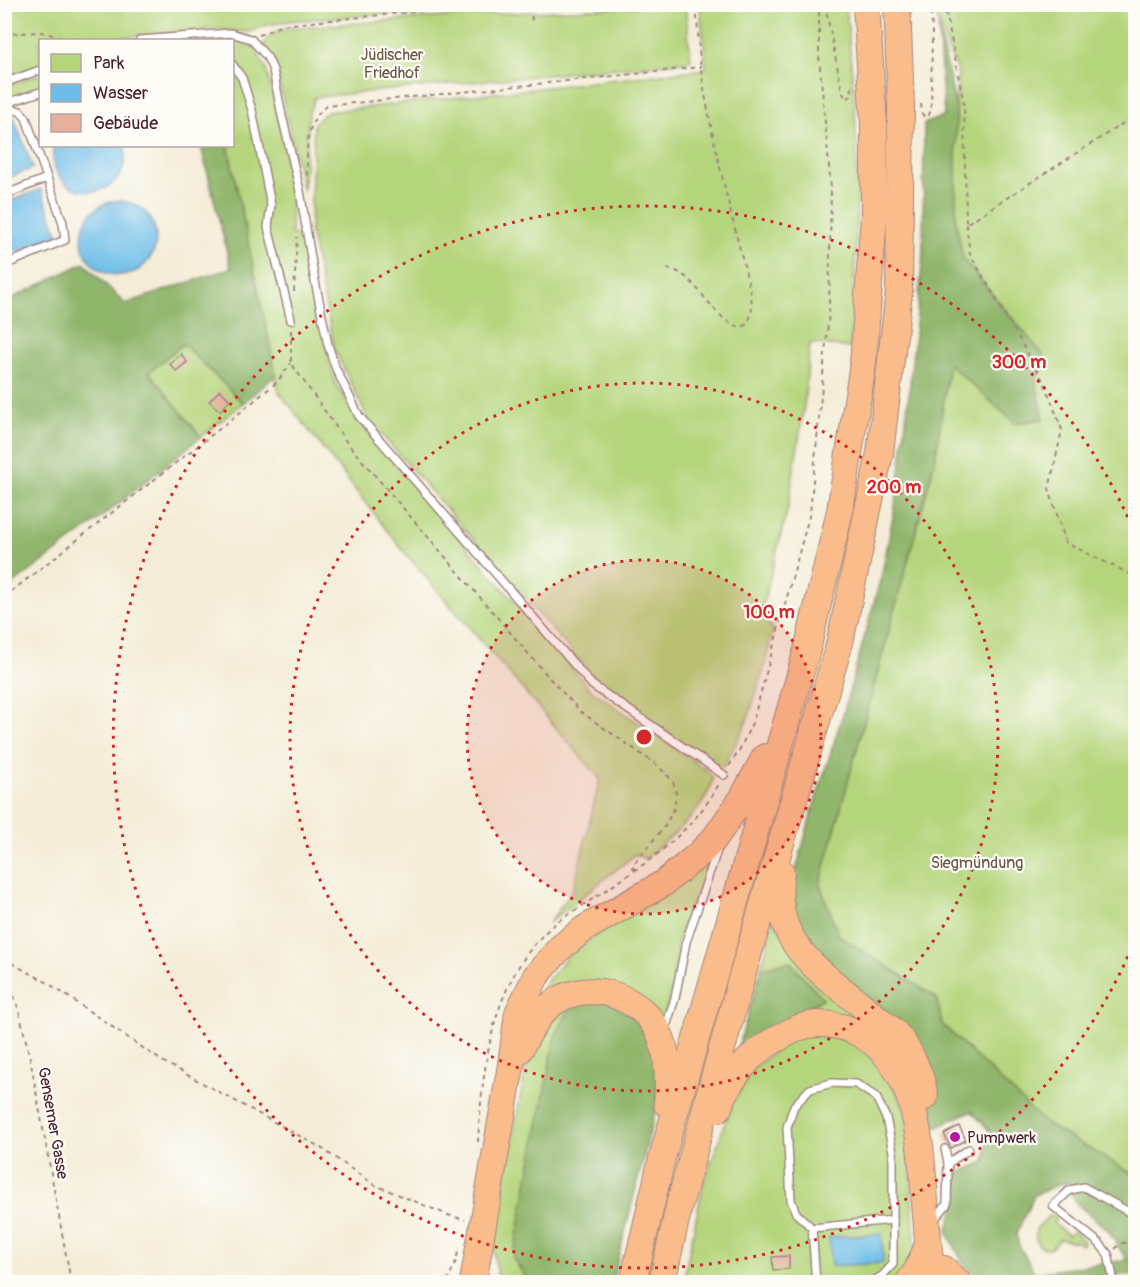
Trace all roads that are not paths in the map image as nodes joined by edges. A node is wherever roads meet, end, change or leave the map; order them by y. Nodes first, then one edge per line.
1 (898, 8) edge
2 (867, 10) edge
3 (153, 39) edge
4 (234, 67) edge
5 (39, 70) edge
6 (4, 83) edge
7 (39, 92) edge
8 (4, 104) edge
9 (4, 114) edge
10 (47, 178) junction
11 (4, 195) edge
12 (4, 265) edge
13 (291, 320) road end
14 (807, 650) junction
15 (724, 775) road end
16 (792, 807) junction
17 (725, 825) junction
18 (662, 1039) junction
19 (511, 1065) junction
20 (945, 1149) dead end
21 (969, 1149) dead end
22 (662, 1158) junction
23 (948, 1163) junction
24 (680, 1202) junction
25 (938, 1215) junction
26 (1136, 1216) edge
27 (893, 1220) junction
28 (812, 1228) junction
29 (928, 1244) junction
30 (477, 1275) edge
31 (945, 1279) edge
32 (461, 1282) edge
33 (633, 1282) edge
34 (662, 1282) edge
35 (816, 1282) edge
36 (872, 1282) edge
37 (909, 1282) edge
38 (1114, 1282) edge

1 - 16 highway
2 - 14 highway
3 - 15 lane
4 - 13 lane
5 - 6 lane
7 - 8 lane
9 - 10 lane
10 - 11 lane
10 - 12 lane
14 - 17 highway
14 - 22 highway
16 - 24 highway
16 - 25 highway
17 - 18 lane
17 - 19 highway
18 - 19 highway
18 - 22 highway
19 - 30 highway
20 - 23 lane
21 - 23 lane
22 - 33 highway
23 - 25 lane
24 - 29 highway
24 - 34 highway
25 - 31 highway
26 - 38 lane
27 - 28 lane
27 - 28 lane
27 - 36 lane
28 - 35 lane
29 - 31 highway
29 - 37 highway
30 - 32 highway

